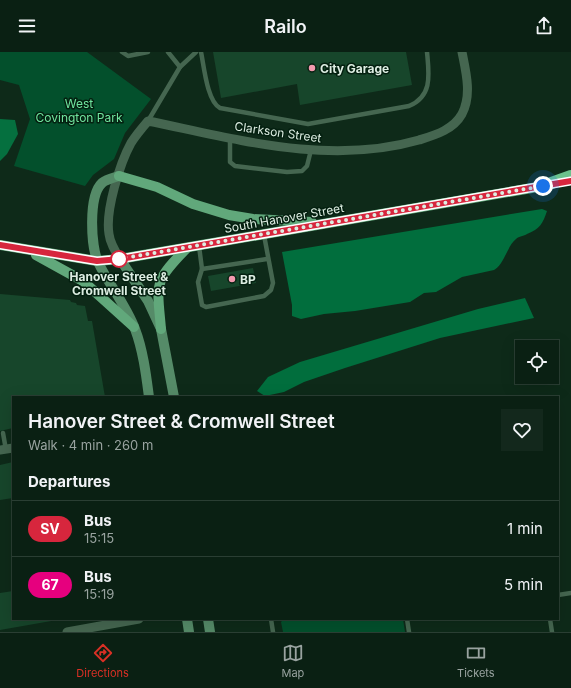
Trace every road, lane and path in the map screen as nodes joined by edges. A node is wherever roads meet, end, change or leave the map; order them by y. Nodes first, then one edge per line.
1 (122, 52) edge
2 (148, 52) edge
3 (168, 52) edge
4 (196, 52) edge
5 (201, 52) edge
6 (427, 52) edge
7 (462, 52) edge
8 (180, 67) junction
9 (148, 121) junction
10 (230, 138) junction
11 (311, 150) junction
12 (119, 176) junction
13 (571, 176) edge
14 (571, 182) edge
15 (543, 186) junction
16 (336, 223) junction
17 (264, 235) junction
18 (0, 245) edge
19 (199, 246) junction
20 (187, 248) junction
21 (29, 251) junction
22 (120, 259) junction
23 (267, 259) junction
24 (97, 261) junction
25 (202, 269) junction
26 (134, 327) junction
27 (161, 329) junction
28 (149, 396) edge
29 (174, 396) edge
30 (3, 433) dead end
31 (6, 449) edge
32 (571, 593) edge
33 (559, 595) edge
34 (133, 620) edge
35 (187, 620) edge
36 (208, 620) edge
37 (271, 620) edge
38 (407, 620) edge
39 (550, 620) edge
40 (67, 632) edge
41 (189, 632) edge
42 (210, 632) edge
43 (273, 632) edge
44 (409, 632) edge
45 (552, 632) edge

1 - 2 lane
3 - 8 lane
4 - 8 lane
5 - 6 lane
7 - 11 street, Clarkson Street
8 - 9 lane
9 - 10 street, Clarkson Street
9 - 12 street
10 - 11 street, Clarkson Street
10 - 11 lane
12 - 16 main road
12 - 22 street
12 - 24 street
13 - 15 highway
14 - 15 main road, South Hanover Street
15 - 16 main road, South Hanover Street
16 - 17 main road, South Hanover Street
17 - 19 main road, South Hanover Street
17 - 23 lane
18 - 21 main road, South Hanover Street
19 - 20 main road, South Hanover Street
19 - 25 lane
20 - 22 main road, South Hanover Street
20 - 27 main road
21 - 24 main road, South Hanover Street
21 - 26 main road
22 - 24 main road, South Hanover Street
22 - 27 street
23 - 25 lane
23 - 25 lane
24 - 26 street
26 - 28 street
27 - 29 street
30 - 31 lane
32 - 33 lane
34 - 40 street
35 - 41 street
36 - 42 street
37 - 43 lane
38 - 44 lane
39 - 45 lane

